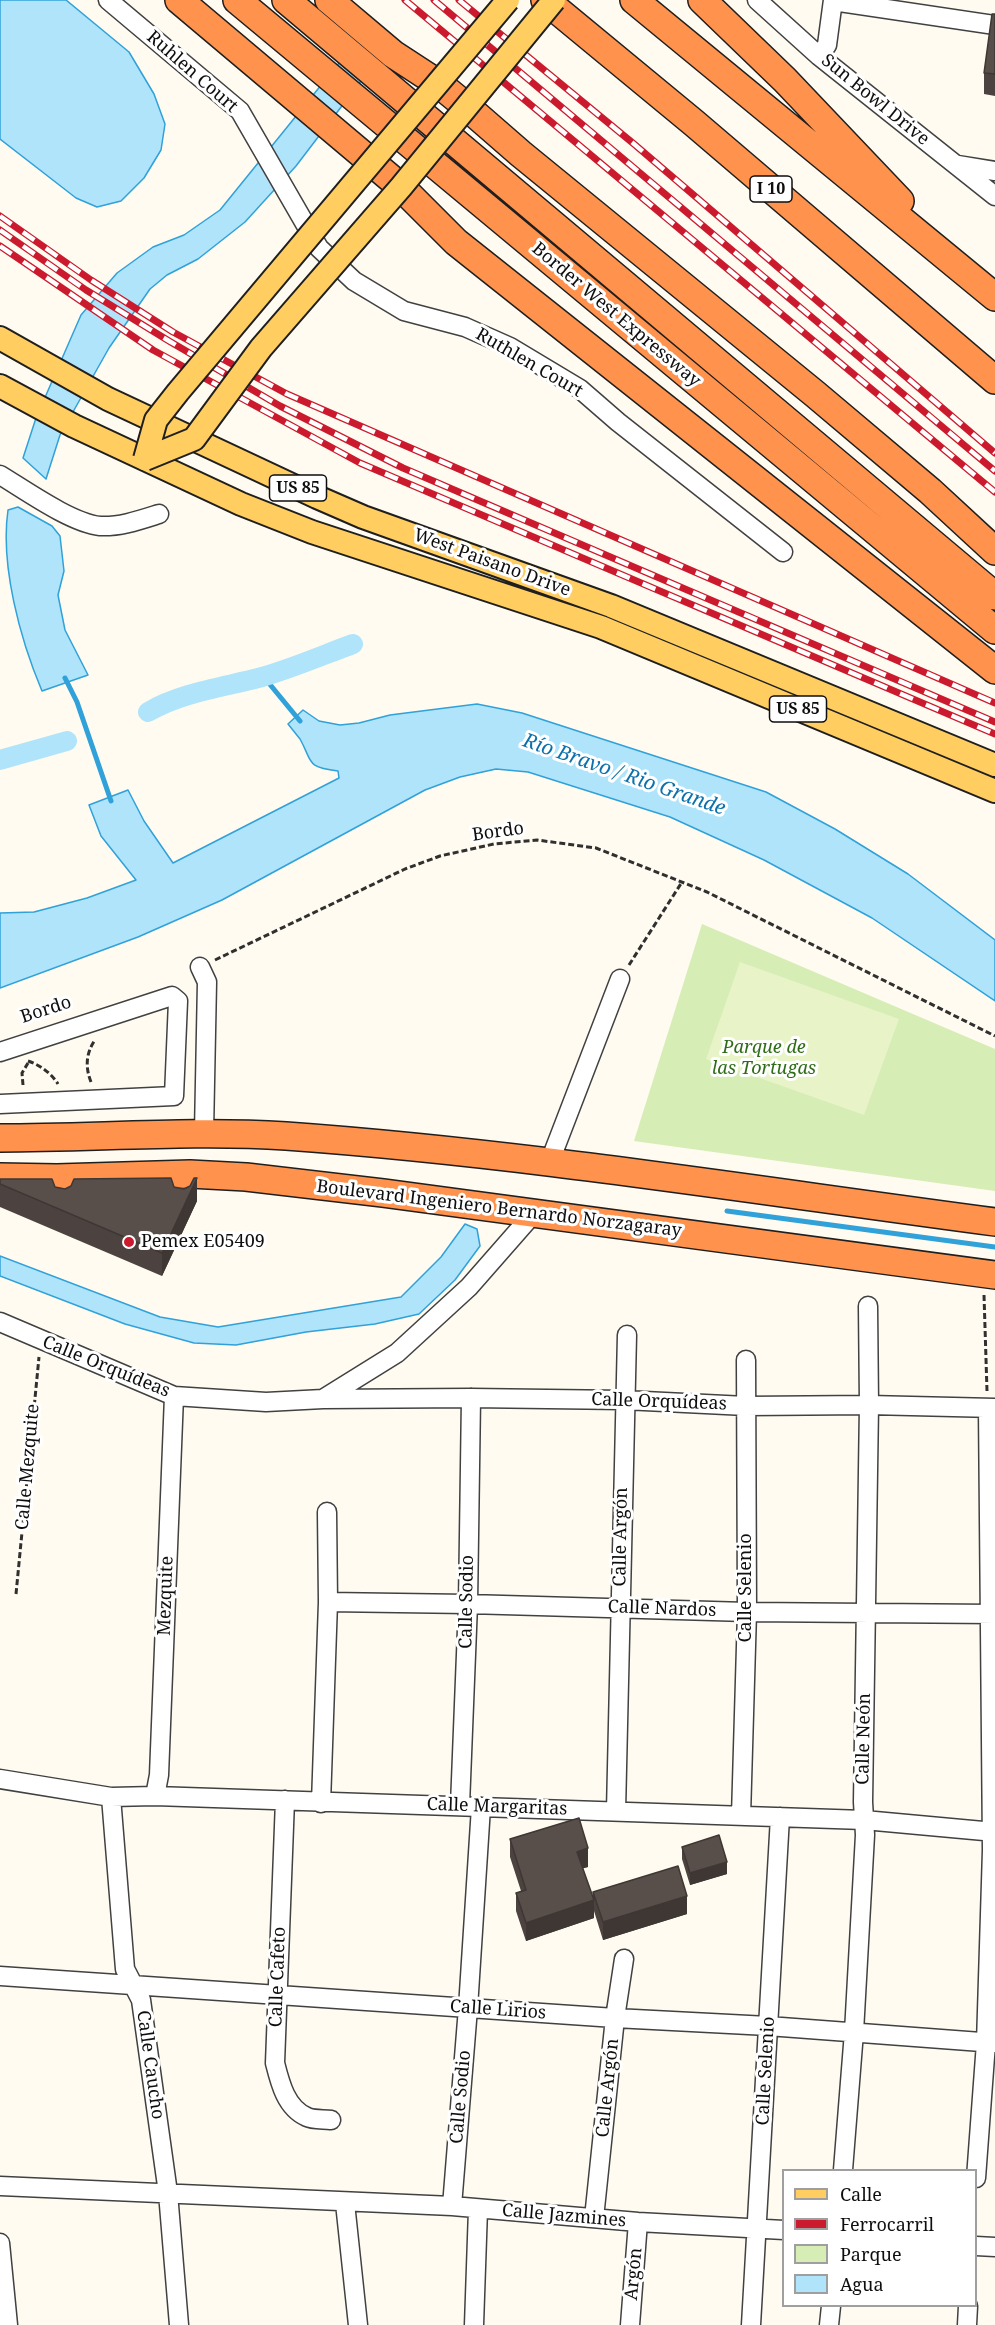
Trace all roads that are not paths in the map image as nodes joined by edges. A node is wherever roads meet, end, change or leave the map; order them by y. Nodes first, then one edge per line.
1 (108, 0) edge
2 (179, 0) edge
3 (237, 0) edge
4 (286, 0) edge
5 (329, 0) edge
6 (508, 0) edge
7 (545, 0) edge
8 (554, 0) edge
9 (634, 0) edge
10 (702, 0) edge
11 (757, 0) edge
12 (833, 0) edge
13 (995, 25) edge
14 (819, 56) junction
15 (439, 84) junction
16 (467, 107) junction
17 (371, 164) junction
18 (957, 165) junction
19 (995, 171) edge
20 (401, 187) junction
21 (995, 196) edge
22 (299, 216) joint
23 (990, 293) edge
24 (0, 338) edge
25 (995, 380) edge
26 (0, 386) edge
27 (156, 420) junction
28 (194, 439) junction
29 (145, 459) junction
30 (0, 475) edge
31 (159, 514) dead end
32 (995, 551) edge
33 (783, 552) dead end
34 (981, 595) edge
35 (995, 630) edge
36 (995, 670) edge
37 (995, 765) edge
38 (995, 791) edge
39 (200, 967) road end
40 (620, 979) road end
41 (0, 1052) edge
42 (0, 1104) edge
43 (204, 1132) junction
44 (112, 1136) junction
45 (0, 1138) edge
46 (550, 1161) junction
47 (111, 1176) junction
48 (0, 1177) edge
49 (533, 1214) junction
50 (995, 1222) edge
51 (989, 1274) edge
52 (868, 1306) dead end
53 (0, 1322) edge
54 (627, 1335) dead end
55 (746, 1359) dead end
56 (174, 1396) junction
57 (471, 1398) junction
58 (323, 1399) junction
59 (624, 1400) junction
60 (869, 1405) junction
61 (746, 1406) junction
62 (991, 1408) edge
63 (327, 1512) dead end
64 (328, 1602) junction
65 (468, 1604) junction
66 (620, 1607) junction
67 (747, 1612) junction
68 (866, 1612) junction
69 (992, 1614) edge
70 (0, 1779) edge
71 (154, 1796) junction
72 (111, 1797) junction
73 (285, 1800) junction
74 (321, 1803) junction
75 (460, 1805) junction
76 (481, 1807) junction
77 (616, 1811) junction
78 (741, 1816) junction
79 (780, 1817) junction
80 (864, 1820) junction
81 (993, 1832) edge
82 (624, 1959) dead end
83 (0, 1976) edge
84 (132, 1985) junction
85 (278, 1995) junction
86 (468, 2008) junction
87 (615, 2018) junction
88 (768, 2026) junction
89 (854, 2032) junction
90 (991, 2043) edge
91 (331, 2120) dead end
92 (843, 2169) edge
93 (976, 2169) edge
94 (0, 2186) edge
95 (168, 2193) junction
96 (345, 2203) junction
97 (452, 2206) junction
98 (478, 2209) junction
99 (594, 2218) junction
100 (638, 2222) junction
101 (758, 2229) junction
102 (782, 2230) edge
103 (0, 2243) edge
104 (977, 2246) edge
105 (995, 2247) edge
106 (831, 2307) edge
107 (968, 2307) edge
108 (8, 2325) edge
109 (179, 2325) edge
110 (358, 2325) edge
111 (474, 2325) edge
112 (630, 2325) edge
113 (751, 2325) edge
114 (829, 2325) edge
115 (967, 2325) edge

1 - 22 street, Ruhlen Court
2 - 17 highway
3 - 34 highway, Border West Expressway
4 - 34 highway, Border West Expressway
5 - 15 highway
6 - 15 main road, bridge
7 - 25 highway, I 10
8 - 16 main road, bridge
9 - 23 highway
10 - 23 highway
11 - 14 street, Sun Bowl Drive
12 - 13 street
12 - 14 street
14 - 18 street, Sun Bowl Drive
15 - 16 highway
15 - 17 main road, bridge
16 - 20 main road, bridge
16 - 32 highway
17 - 20 highway
17 - 27 main road, bridge
18 - 19 street
18 - 21 street, Sun Bowl Drive
20 - 28 main road, bridge
20 - 36 highway
22 - 33 street, Ruthlen Court
24 - 27 main road, West Paisano Drive / US 85
26 - 29 main road, West Paisano Drive / US 85
27 - 28 main road, West Paisano Drive / US 85
27 - 29 main road, bridge
28 - 29 main road, bridge
28 - 37 main road, West Paisano Drive / US 85
29 - 38 main road, West Paisano Drive / US 85
30 - 31 street
34 - 35 highway, Border West Expressway
39 - 43 street
40 - 46 street
41 - 42 street
43 - 44 highway
43 - 46 highway
44 - 45 highway
44 - 47 highway
46 - 50 highway
47 - 48 highway, Boulevard Ingeniero Bernardo Norzagaray
47 - 49 highway, Boulevard Ingeniero Bernardo Norzagaray
49 - 51 highway, Boulevard Ingeniero Bernardo Norzagaray
49 - 58 street, Calle Orquídeas
52 - 60 street, Calle Neón
53 - 56 street, Calle Orquídeas
54 - 59 street, Calle Argón
55 - 61 street, Calle Selenio
56 - 58 street, Calle Orquídeas
56 - 71 street, Mezquite
57 - 58 street, Calle Orquídeas
57 - 59 street, Calle Orquídeas
57 - 65 street, Calle Sodio
59 - 61 street, Calle Orquídeas
59 - 66 street, Calle Argón
60 - 61 street, Calle Orquídeas
60 - 62 street, Calle Orquídeas
60 - 68 street, Calle Neón
61 - 67 street, Calle Selenio
62 - 69 street
63 - 64 street
64 - 65 street, Calle Nardos
64 - 74 street
65 - 66 street, Calle Nardos
65 - 75 street, Calle Sodio
66 - 67 street, Calle Nardos
66 - 77 street, Calle Argón
67 - 68 street, Calle Nardos
67 - 78 street, Calle Selenio
68 - 69 street, Calle Nardos
68 - 80 street, Calle Neón
69 - 81 street
70 - 72 street, Calle Margaritas
71 - 72 street, Calle Margaritas
71 - 73 street, Calle Margaritas
72 - 84 street, Calle Caucho
73 - 74 street, Calle Margaritas
73 - 85 street, Calle Cafeto
74 - 75 street, Calle Margaritas
75 - 76 street, Calle Margaritas
76 - 77 street, Calle Margaritas
76 - 86 street, Calle Sodio
77 - 78 street, Calle Margaritas
78 - 79 street, Calle Margaritas
79 - 80 street, Calle Margaritas
79 - 88 street, Calle Selenio
80 - 81 street, Calle Margaritas
80 - 89 street, Calle Neón
81 - 90 street
82 - 87 street, Calle Argón
83 - 84 street, Calle Lirios
84 - 85 street, Calle Lirios
84 - 95 street, Calle Caucho
85 - 86 street, Calle Lirios
85 - 91 street, Calle Cafeto
86 - 87 street, Calle Lirios
86 - 97 street, Calle Sodio
87 - 88 street, Calle Lirios
87 - 99 street, Calle Argón
88 - 89 street, Calle Lirios
88 - 101 street, Calle Selenio
89 - 90 street, Calle Lirios
89 - 92 street, Calle Neón
90 - 93 street
94 - 95 street
95 - 96 street
95 - 109 street, Calle Caucho
96 - 97 street, Calle Jazmines
96 - 110 street
97 - 98 street, Calle Jazmines
98 - 99 street, Calle Jazmines
98 - 111 street
99 - 100 street, Calle Jazmines
100 - 101 street, Calle Jazmines
100 - 112 street, Argón
101 - 102 street, Calle Jazmines
101 - 113 street, Calle Selenio
103 - 108 street
104 - 105 street
106 - 114 street
107 - 115 street

